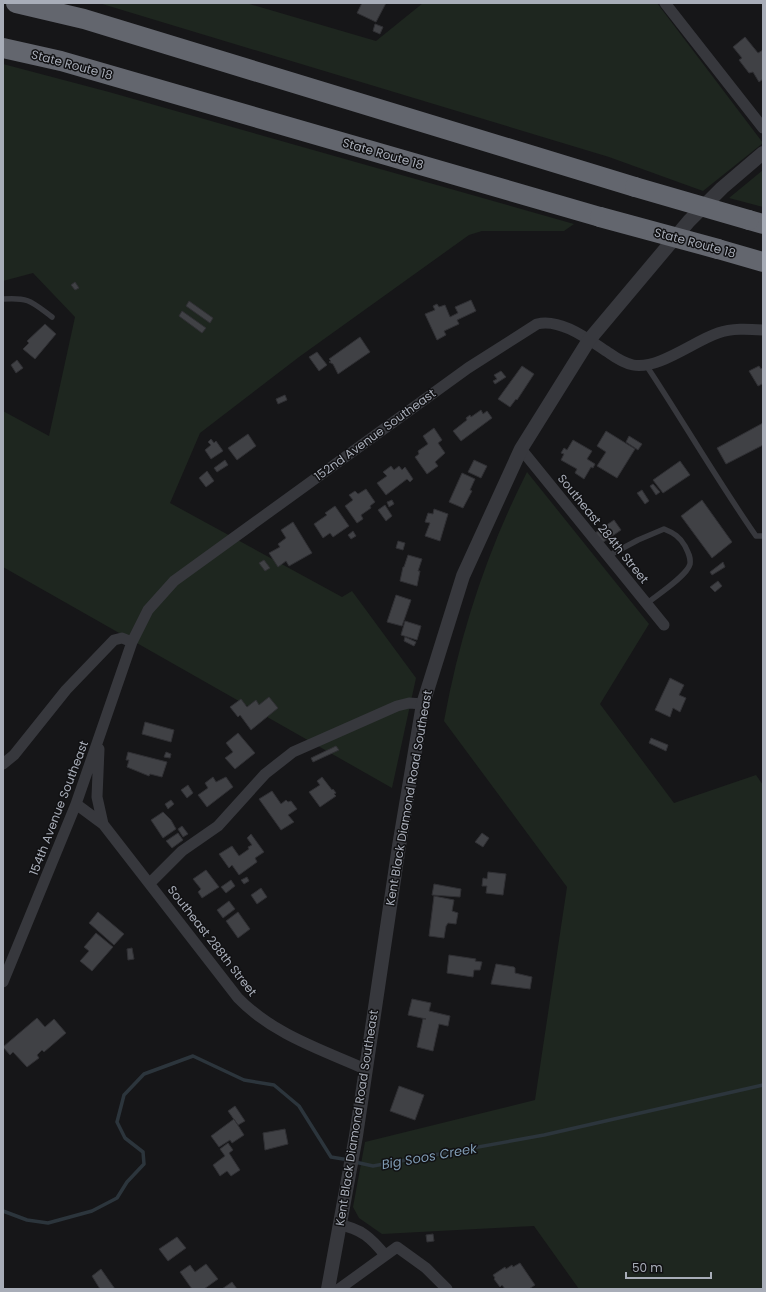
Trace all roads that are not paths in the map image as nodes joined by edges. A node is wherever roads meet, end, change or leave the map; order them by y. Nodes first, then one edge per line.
1 (16, 3) edge
2 (665, 3) edge
3 (3, 48) edge
4 (763, 128) edge
5 (763, 153) edge
6 (756, 222) edge
7 (763, 262) edge
8 (3, 299) edge
9 (52, 317) dead end
10 (763, 330) edge
11 (589, 340) junction
12 (646, 365) junction
13 (521, 449) junction
14 (763, 536) edge
15 (608, 556) junction
16 (646, 604) junction
17 (664, 625) dead end
18 (132, 642) junction
19 (423, 704) junction
20 (99, 738) junction
21 (3, 764) edge
22 (76, 804) junction
23 (103, 824) junction
24 (150, 883) junction
25 (3, 982) edge
26 (365, 1070) junction
27 (339, 1225) junction
28 (385, 1256) junction
29 (328, 1289) edge
30 (339, 1289) edge
31 (447, 1289) edge

1 - 6 highway, bridge
2 - 4 street
3 - 7 highway, State Route 18, bridge
5 - 11 street
8 - 9 lane
10 - 12 street
11 - 12 street, 152nd Avenue Southeast
11 - 13 street, Kent Black Diamond Road Southeast
11 - 18 street, 152nd Avenue Southeast
12 - 14 lane
13 - 15 street, Southeast 284th Street
13 - 19 street, Kent Black Diamond Road Southeast
15 - 16 street, Southeast 284th Street
15 - 16 lane
16 - 17 street, Southeast 284th Street
18 - 20 street, 154th Avenue Southeast
18 - 21 street
19 - 24 street
19 - 26 street, Kent Black Diamond Road Southeast
20 - 22 street, 154th Avenue Southeast
20 - 23 street, Southeast 288th Street
22 - 23 street, Southeast 288th Street
22 - 25 street, 154th Avenue Southeast
23 - 24 street, Southeast 288th Street
24 - 26 street, Southeast 288th Street
26 - 27 street, Kent Black Diamond Road Southeast
27 - 28 street
27 - 29 street, Kent Black Diamond Road Southeast
28 - 30 street
28 - 31 street

